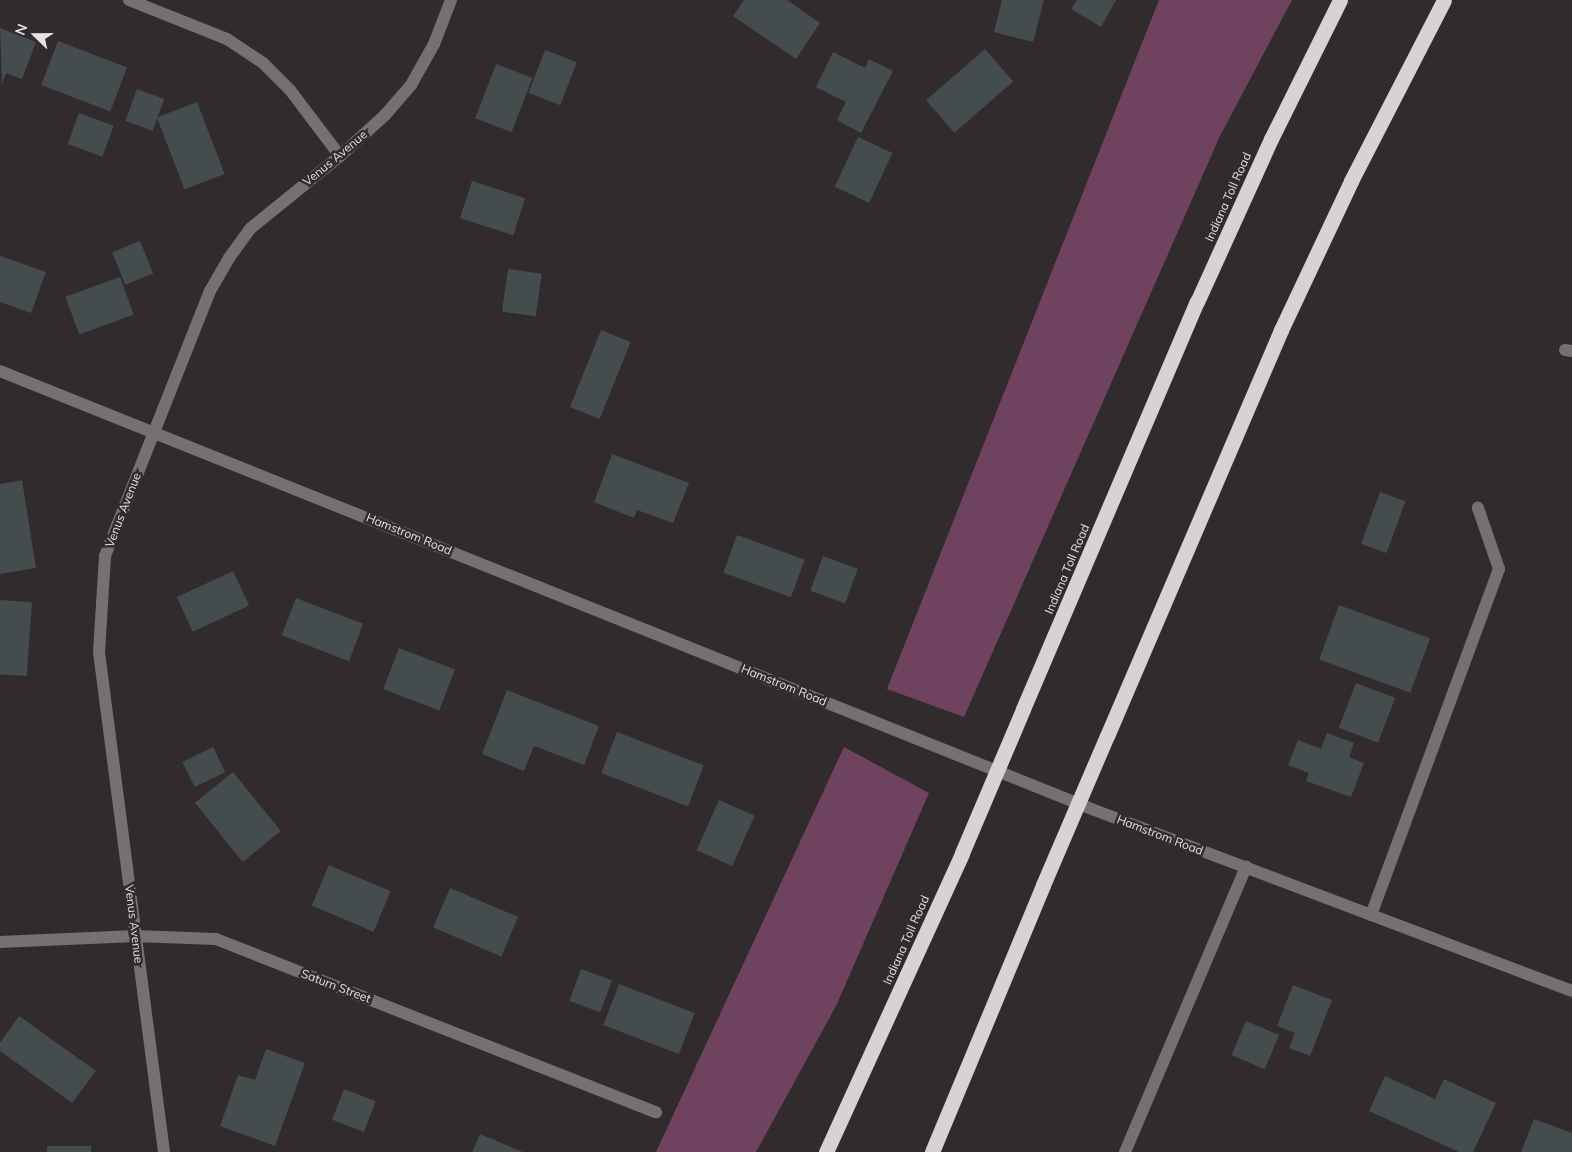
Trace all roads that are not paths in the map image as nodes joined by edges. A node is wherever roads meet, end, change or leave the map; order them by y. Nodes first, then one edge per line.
1 (129, 0) edge
2 (451, 0) edge
3 (1340, 0) edge
4 (1444, 0) edge
5 (340, 156) junction
6 (0, 371) edge
7 (154, 431) junction
8 (1478, 508) dead end
9 (1246, 867) junction
10 (1371, 915) junction
11 (135, 936) junction
12 (0, 942) edge
13 (1572, 990) edge
14 (656, 1112) dead end
15 (164, 1152) edge
16 (826, 1152) edge
17 (932, 1152) edge
18 (1125, 1152) edge

1 - 5 street
2 - 5 street, Venus Avenue
3 - 16 highway, Indiana Toll Road, bridge
4 - 17 highway, bridge
5 - 7 street, Venus Avenue
6 - 7 street, Hamstrom Road
7 - 9 street, Hamstrom Road
7 - 11 street, Venus Avenue
8 - 10 street
9 - 10 street, Hamstrom Road
9 - 18 street
10 - 13 street, Hamstrom Road
11 - 12 street, Saturn Street
11 - 14 street, Saturn Street
11 - 15 street, Venus Avenue

